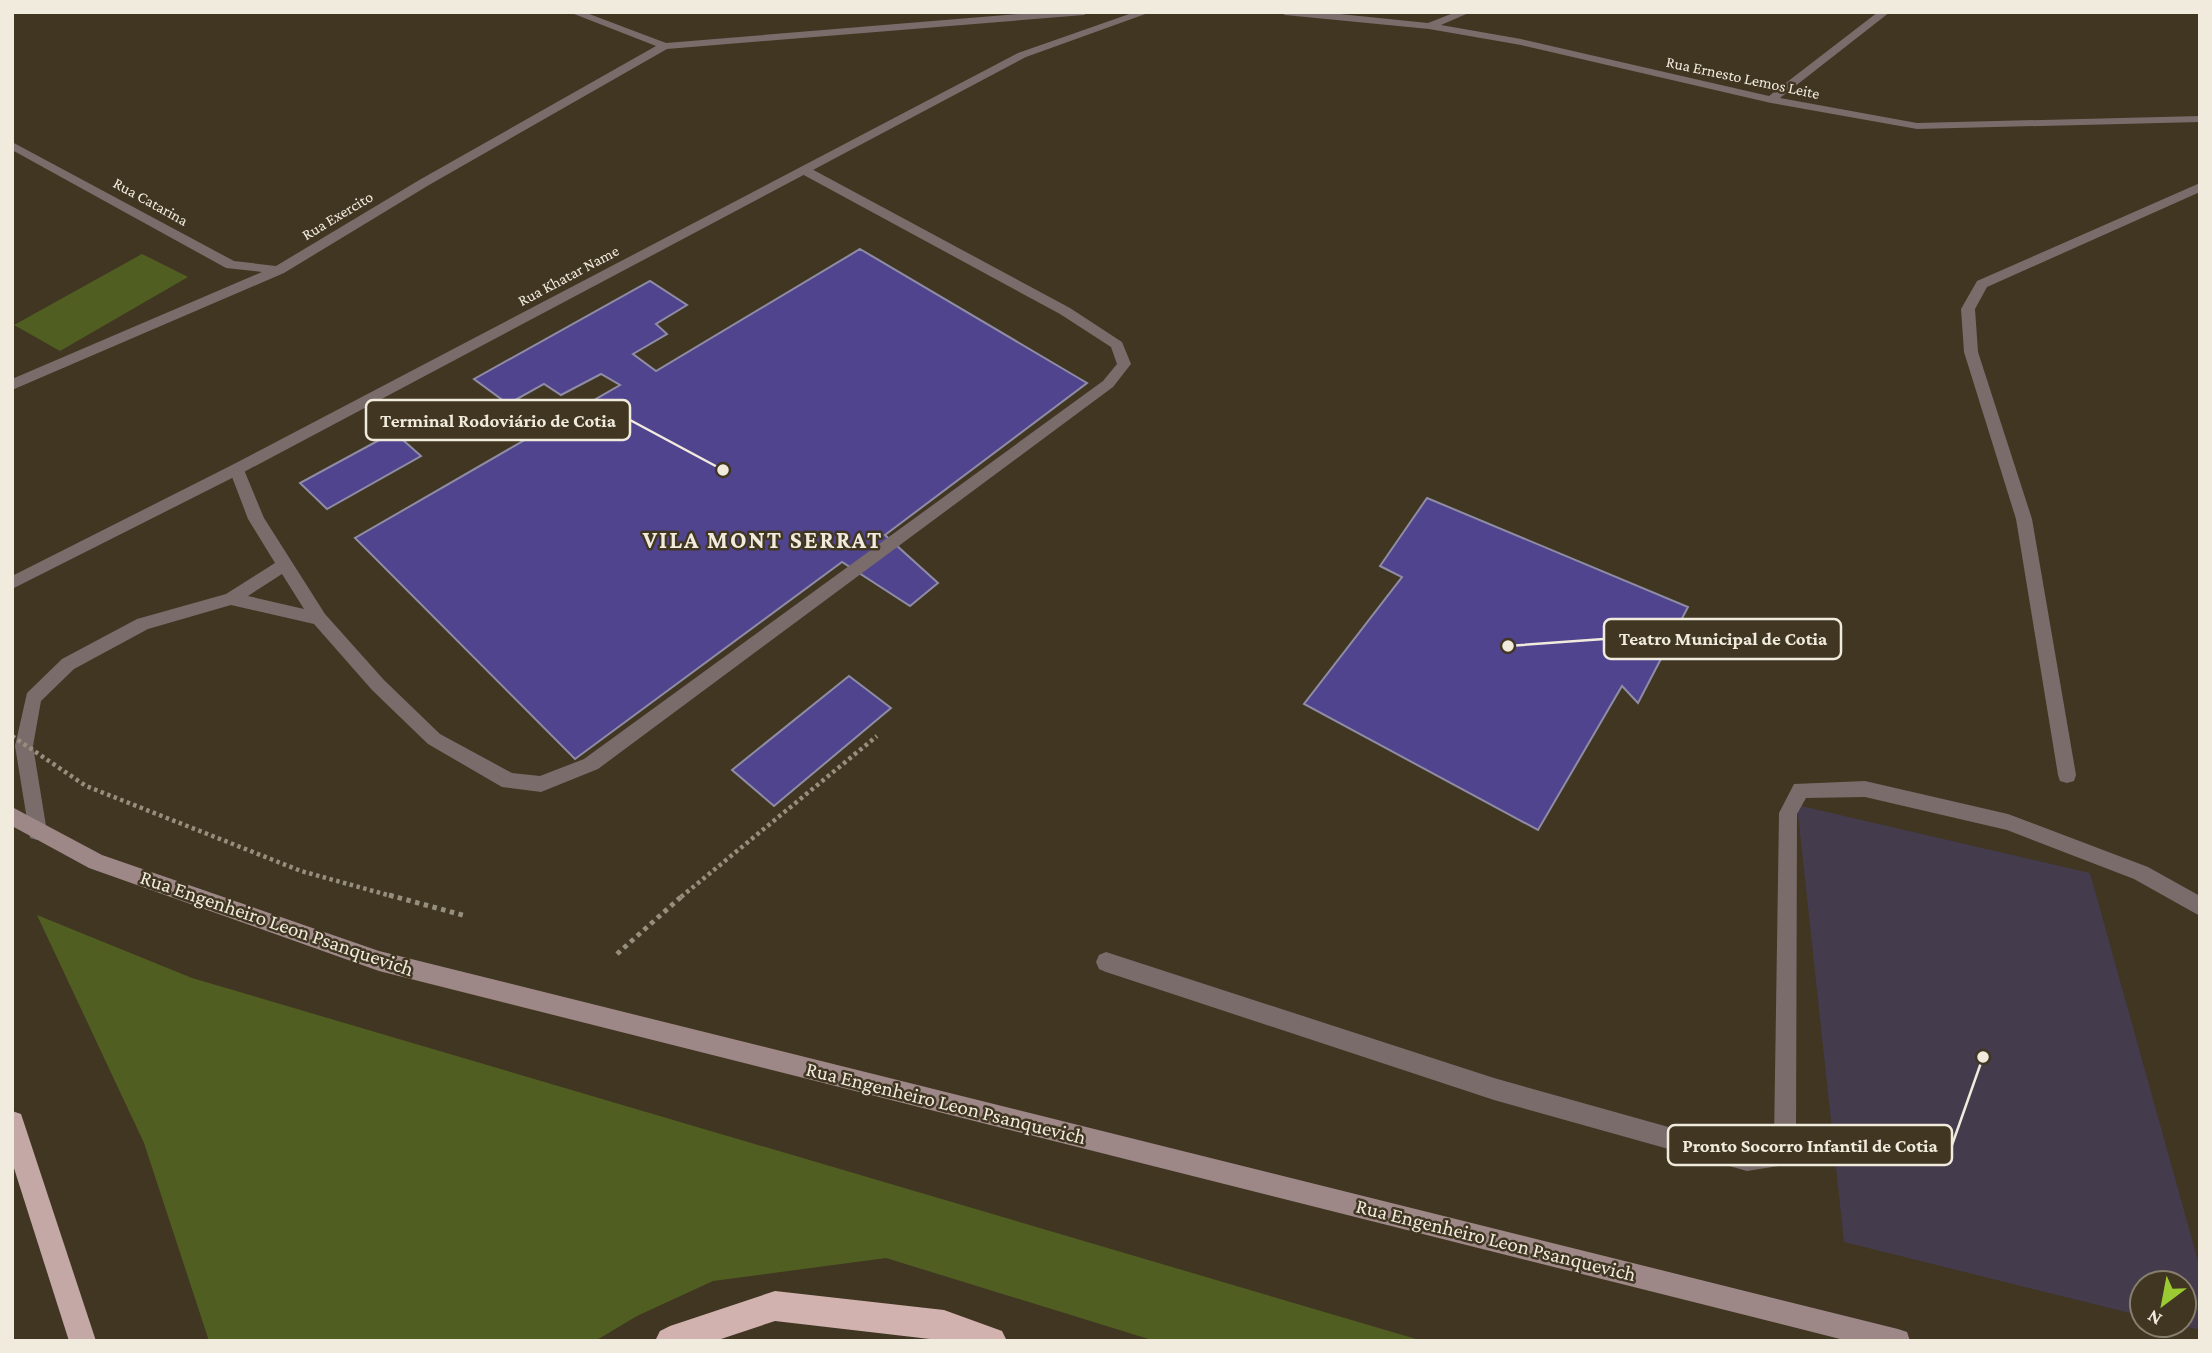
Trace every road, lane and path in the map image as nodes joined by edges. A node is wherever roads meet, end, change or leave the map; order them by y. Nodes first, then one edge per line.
1 (574, 12) edge
2 (1084, 12) edge
3 (1146, 12) edge
4 (1285, 12) edge
5 (1466, 12) edge
6 (1885, 12) edge
7 (1429, 26) junction
8 (665, 46) junction
9 (1770, 100) junction
10 (2200, 119) edge
11 (12, 145) edge
12 (804, 170) junction
13 (2200, 187) edge
14 (279, 270) junction
15 (12, 385) edge
16 (237, 469) junction
17 (286, 564) junction
18 (12, 583) edge
19 (231, 599) junction
20 (319, 619) junction
21 (12, 736) edge
22 (877, 736) dead end
23 (2067, 775) dead end
24 (12, 815) edge
25 (37, 832) junction
26 (2200, 906) edge
27 (466, 916) dead end
28 (617, 954) dead end
29 (1106, 962) dead end
30 (12, 1123) edge
31 (83, 1341) edge
32 (670, 1341) edge
33 (992, 1341) edge
34 (1898, 1341) edge

1 - 8 street
2 - 8 street
3 - 12 street, Rua Khatar Name
4 - 7 street, Rua Ernesto Lemos Leite
5 - 7 street
6 - 9 street
7 - 9 street, Rua Ernesto Lemos Leite
8 - 14 street, Rua Exercito
9 - 10 street, Rua Ernesto Lemos Leite
11 - 14 street, Rua Catarina
12 - 16 street, Rua Khatar Name
12 - 20 street
13 - 23 street
14 - 15 street, Rua Exercito
16 - 17 street
16 - 18 street, Rua Khatar Name
17 - 19 street
17 - 20 street
19 - 20 street
19 - 25 street
21 - 27 path, bridge
22 - 28 path
24 - 25 main road, Rua Engenheiro Leon Psanquevich
25 - 34 main road, Rua Engenheiro Leon Psanquevich
26 - 29 street
30 - 31 highway
32 - 33 highway

